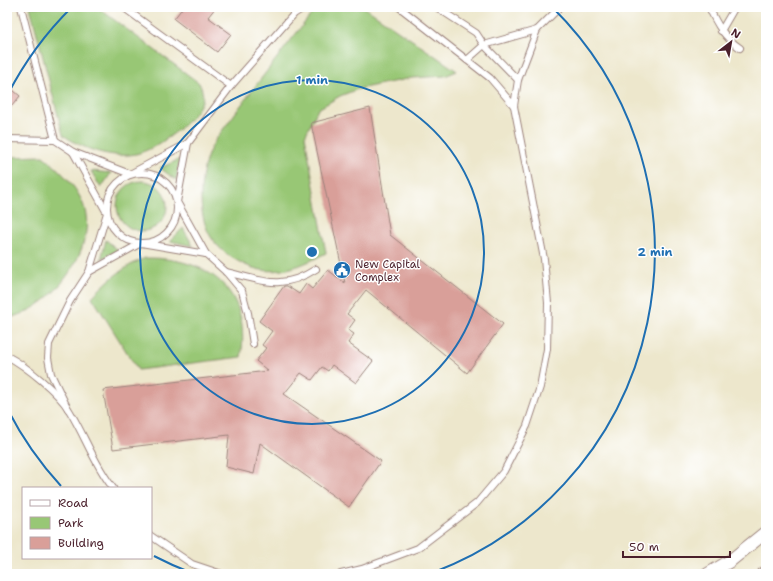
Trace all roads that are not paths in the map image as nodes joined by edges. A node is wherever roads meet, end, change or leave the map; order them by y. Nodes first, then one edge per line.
1 (21, 7) edge
2 (124, 7) edge
3 (305, 7) edge
4 (399, 7) edge
5 (436, 7) edge
6 (560, 7) edge
7 (709, 7) edge
8 (735, 7) edge
9 (294, 10) edge
10 (537, 30) junction
11 (721, 31) junction
12 (484, 45) junction
13 (740, 48) dead end
14 (467, 60) junction
15 (518, 80) junction
16 (231, 86) junction
17 (514, 106) junction
18 (7, 139) edge
19 (55, 140) junction
20 (188, 143) junction
21 (73, 152) junction
22 (130, 174) junction
23 (177, 202) junction
24 (107, 213) junction
25 (141, 243) junction
26 (206, 254) junction
27 (316, 269) dead end
28 (89, 272) junction
29 (226, 272) junction
30 (253, 344) dead end
31 (7, 356) edge
32 (68, 409) junction
33 (112, 487) edge
34 (766, 532) edge
35 (152, 537) edge
36 (766, 572) edge
37 (222, 574) edge
38 (341, 574) edge
39 (708, 574) edge
40 (763, 574) edge

1 - 19 lane
2 - 16 lane
3 - 9 lane
4 - 14 lane
5 - 12 lane
6 - 10 lane
7 - 11 lane
8 - 11 lane
9 - 16 lane
10 - 12 lane
10 - 15 lane
11 - 13 lane
12 - 14 lane
12 - 15 lane
14 - 17 lane
15 - 17 lane
16 - 20 lane
17 - 38 lane
18 - 19 lane
19 - 21 lane
20 - 22 lane
20 - 23 lane
21 - 22 lane
21 - 24 lane
22 - 23 lane
22 - 24 lane
23 - 25 lane
23 - 26 lane
24 - 25 lane
24 - 28 lane
25 - 26 lane
25 - 28 lane
26 - 29 lane
27 - 29 lane
28 - 32 lane
29 - 30 lane
31 - 32 lane
32 - 33 lane
34 - 39 street
35 - 37 lane
36 - 40 street

